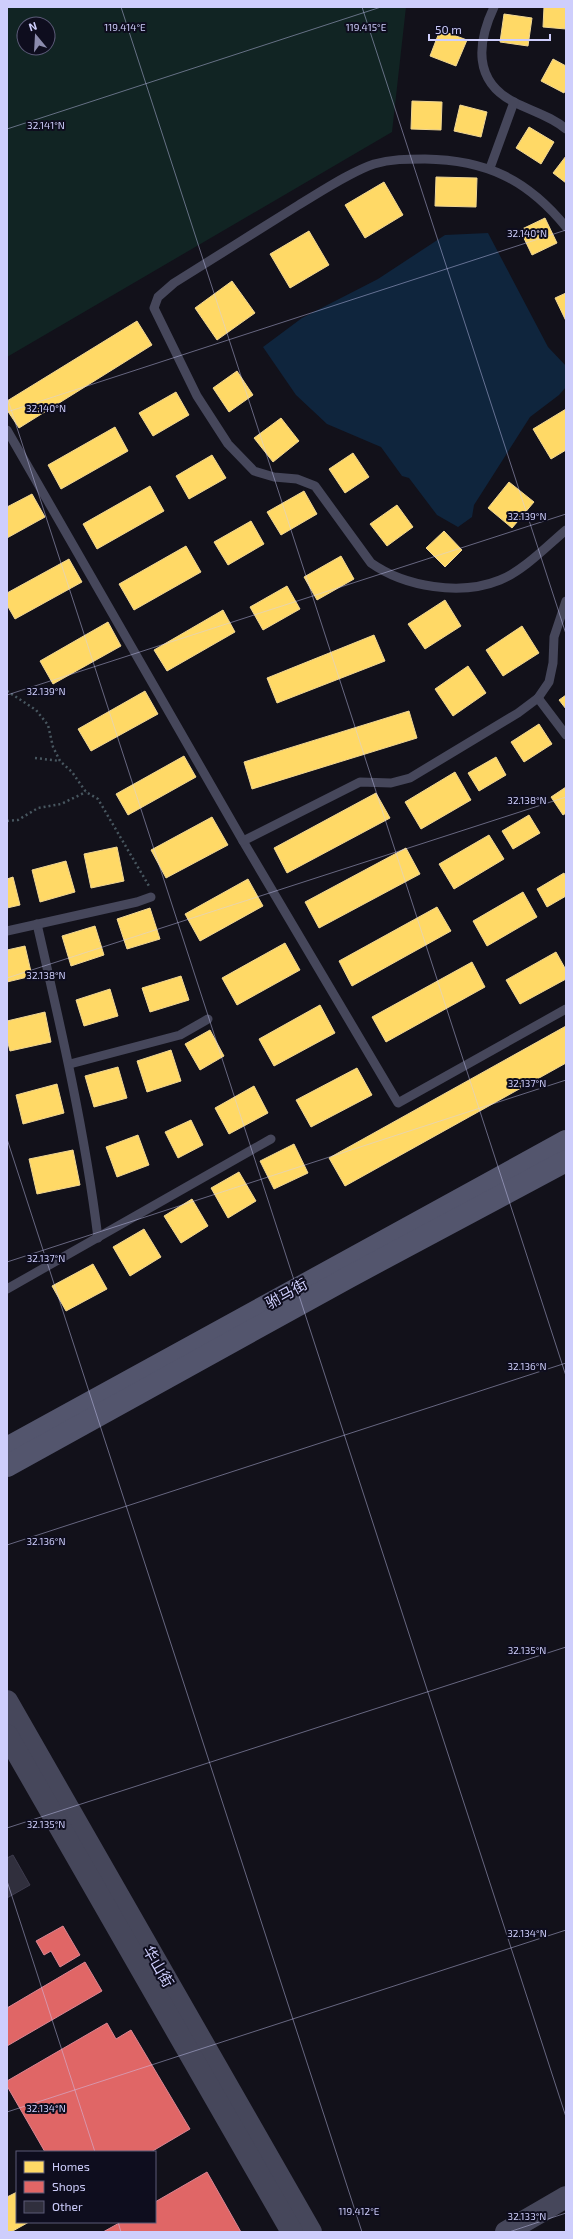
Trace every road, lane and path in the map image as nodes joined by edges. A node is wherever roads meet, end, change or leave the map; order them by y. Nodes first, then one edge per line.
1 (494, 7) edge
2 (514, 102) junction
3 (566, 129) edge
4 (490, 168) junction
5 (566, 227) edge
6 (7, 430) edge
7 (566, 530) edge
8 (565, 603) edge
9 (7, 691) edge
10 (538, 698) junction
11 (566, 736) edge
12 (35, 758) dead end
13 (60, 760) junction
14 (86, 792) junction
15 (7, 822) edge
16 (243, 841) junction
17 (151, 897) joint
18 (36, 924) junction
19 (7, 931) edge
20 (566, 1009) edge
21 (208, 1019) dead end
22 (70, 1064) junction
23 (272, 1139) dead end
24 (566, 1140) edge
25 (566, 1161) edge
26 (98, 1238) junction
27 (7, 1289) edge
28 (7, 1448) edge
29 (7, 1466) edge
30 (7, 1701) edge
31 (7, 1735) edge
32 (566, 2197) edge
33 (292, 2232) edge
34 (310, 2232) edge
35 (506, 2232) edge

1 - 2 lane
2 - 3 lane
2 - 4 lane
4 - 5 lane
4 - 7 lane
6 - 16 lane
8 - 10 lane
9 - 13 path
10 - 11 lane
10 - 16 lane
12 - 13 path
13 - 14 path
14 - 15 path
14 - 17 path
16 - 20 lane
17 - 18 lane
18 - 19 lane
18 - 22 lane
21 - 22 lane
22 - 26 lane
23 - 26 lane
24 - 28 main road, 驸马街
25 - 29 main road, 驸马街
26 - 27 lane
30 - 34 street, 华山街
31 - 33 street, 华山街
32 - 35 street

